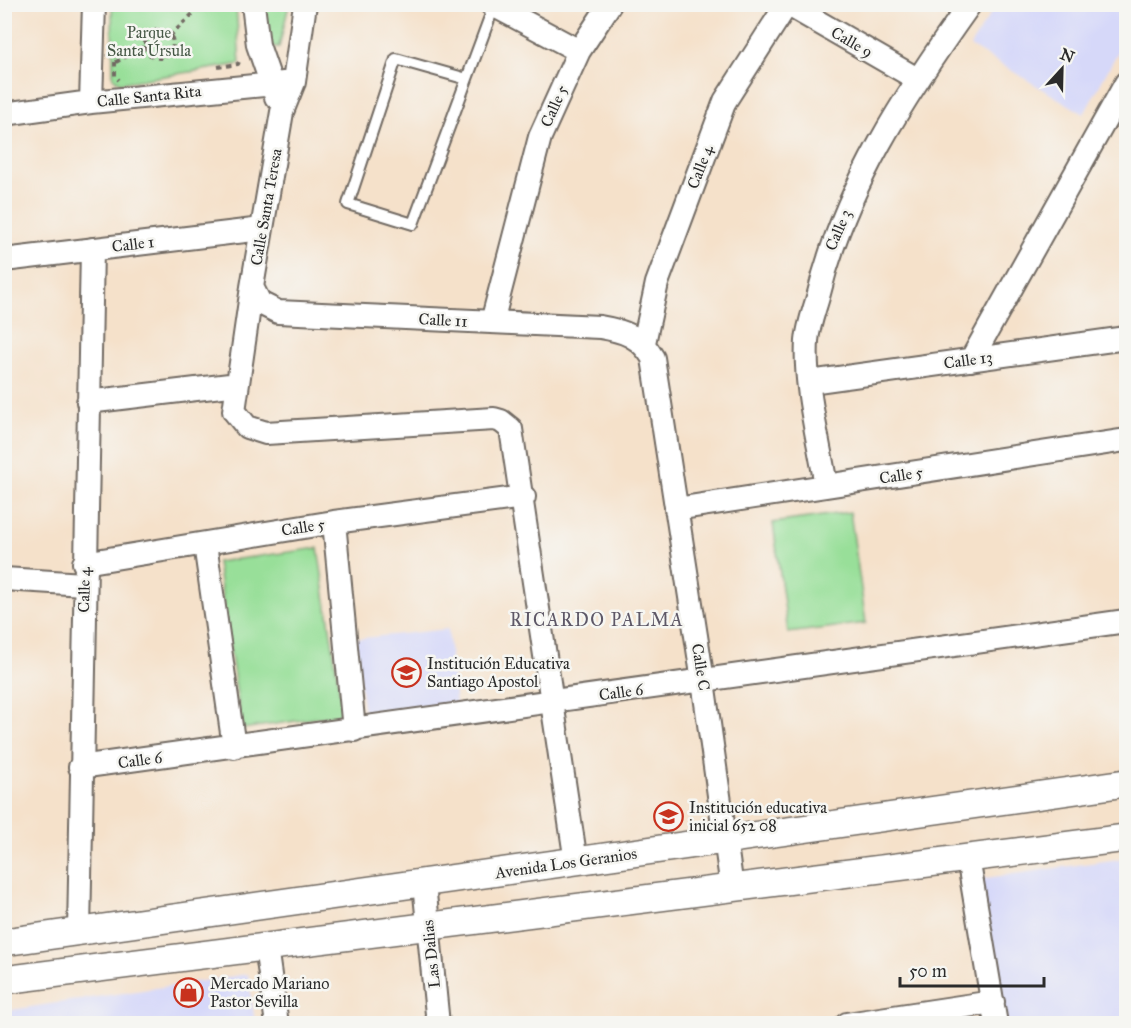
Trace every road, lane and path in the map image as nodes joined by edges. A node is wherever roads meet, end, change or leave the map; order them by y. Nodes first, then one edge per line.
1 (94, 4) edge
2 (203, 4) edge
3 (253, 4) edge
4 (305, 4) edge
5 (610, 4) edge
6 (970, 4) edge
7 (493, 5) edge
8 (787, 5) edge
9 (170, 36) junction
10 (145, 46) junction
11 (239, 48) dead end
12 (579, 51) junction
13 (213, 67) dead end
14 (467, 79) junction
15 (917, 79) junction
16 (120, 81) dead end
17 (294, 82) junction
18 (1126, 83) edge
19 (271, 84) junction
20 (91, 102) junction
21 (282, 112) junction
22 (4, 114) edge
23 (262, 229) junction
24 (92, 249) junction
25 (4, 260) edge
26 (252, 286) junction
27 (492, 322) junction
28 (1126, 338) edge
29 (644, 343) junction
30 (972, 360) junction
31 (810, 382) junction
32 (238, 384) junction
33 (88, 402) junction
34 (1126, 440) edge
35 (826, 486) junction
36 (524, 497) junction
37 (676, 509) junction
38 (334, 522) junction
39 (205, 544) junction
40 (84, 574) junction
41 (4, 579) edge
42 (1126, 621) edge
43 (703, 681) junction
44 (550, 702) junction
45 (354, 730) junction
46 (234, 747) junction
47 (80, 767) junction
48 (1126, 783) edge
49 (1126, 838) edge
50 (725, 840) junction
51 (968, 858) junction
52 (576, 862) junction
53 (424, 884) junction
54 (732, 888) junction
55 (428, 927) junction
56 (79, 932) junction
57 (4, 942) edge
58 (266, 947) junction
59 (4, 980) edge
60 (995, 1013) edge
61 (277, 1023) edge
62 (438, 1023) edge
63 (848, 1023) edge

1 - 20 street
2 - 9 path
3 - 19 street
4 - 17 street, Calle Santa Teresa
5 - 12 street, Calle 5
6 - 15 street, Calle 3
7 - 12 street
7 - 14 lane
8 - 15 street, Calle 9
8 - 29 street, Calle 4
9 - 10 path
9 - 10 path
10 - 16 path
11 - 13 path
12 - 27 street, Calle 5
14 - 14 lane
15 - 31 street, Calle 3
17 - 19 street, Calle Santa Rita
17 - 21 street, Calle Santa Teresa
18 - 30 street
19 - 20 street, Calle Santa Rita
19 - 21 street
20 - 22 street, Calle Santa Rita
21 - 23 street, Calle Santa Teresa
23 - 24 street, Calle 1
23 - 26 street, Calle Santa Teresa
24 - 25 street, Calle 1
24 - 33 street, Calle 4
26 - 27 street, Calle 11
26 - 32 street, Calle Santa Teresa
27 - 29 street, Calle 11
28 - 30 street, Calle 13
29 - 37 street, Calle C
30 - 31 street, Calle 13
31 - 35 street, Calle 3
32 - 33 street
32 - 36 street, Calle Santa Teresa
33 - 40 street, Calle 4
34 - 35 street, Calle 5
35 - 37 street, Calle 5
36 - 38 street, Calle 5
36 - 44 street
37 - 43 street, Calle C
38 - 39 street, Calle 5
38 - 45 street
39 - 40 street, Calle 5
39 - 46 street
40 - 41 street, Calle 5
40 - 47 street, Calle 4
42 - 43 street, Calle 6
43 - 44 street, Calle 6
43 - 50 street, Calle C
44 - 45 street, Calle 6
44 - 52 street
45 - 46 street, Calle 6
46 - 47 street, Calle 6
47 - 56 street, Calle 4
48 - 50 street, Avenida Los Geranios
49 - 51 street
50 - 52 street, Avenida Los Geranios
50 - 54 street, Calle C
51 - 54 street
51 - 60 street
52 - 53 street, Avenida Los Geranios
53 - 55 street, Las Dalias
53 - 56 street, Avenida Los Geranios
54 - 55 street
55 - 58 street
55 - 62 street, Las Dalias
56 - 57 street, Avenida Los Geranios
58 - 59 street
58 - 61 street
60 - 63 street

